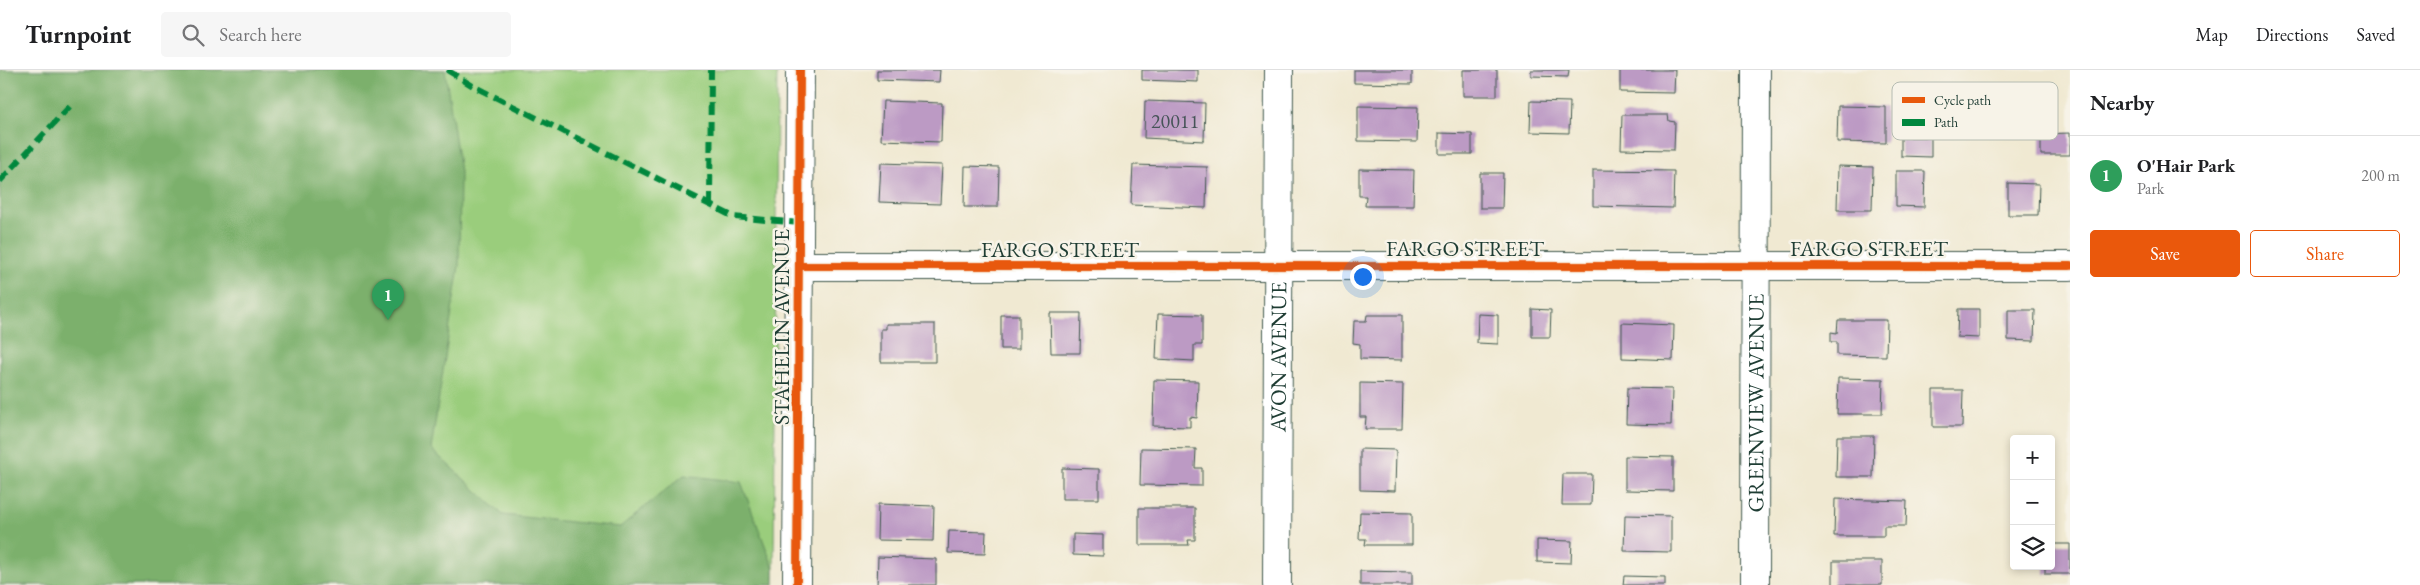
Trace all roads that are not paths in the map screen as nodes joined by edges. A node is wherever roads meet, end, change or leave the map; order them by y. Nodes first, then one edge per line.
1 (800, 70) edge
2 (1279, 70) edge
3 (1756, 70) edge
4 (799, 266) junction
5 (1278, 266) junction
6 (1755, 266) junction
7 (2070, 266) edge
8 (797, 585) edge
9 (1277, 585) edge
10 (1755, 585) edge

1 - 4 street, STAHELIN AVENUE
2 - 5 street, AVON AVENUE
3 - 6 street, GREENVIEW AVENUE
4 - 5 street, FARGO STREET
4 - 8 street, STAHELIN AVENUE
5 - 6 street, FARGO STREET
5 - 9 street, AVON AVENUE
6 - 7 street, FARGO STREET
6 - 10 street, GREENVIEW AVENUE

